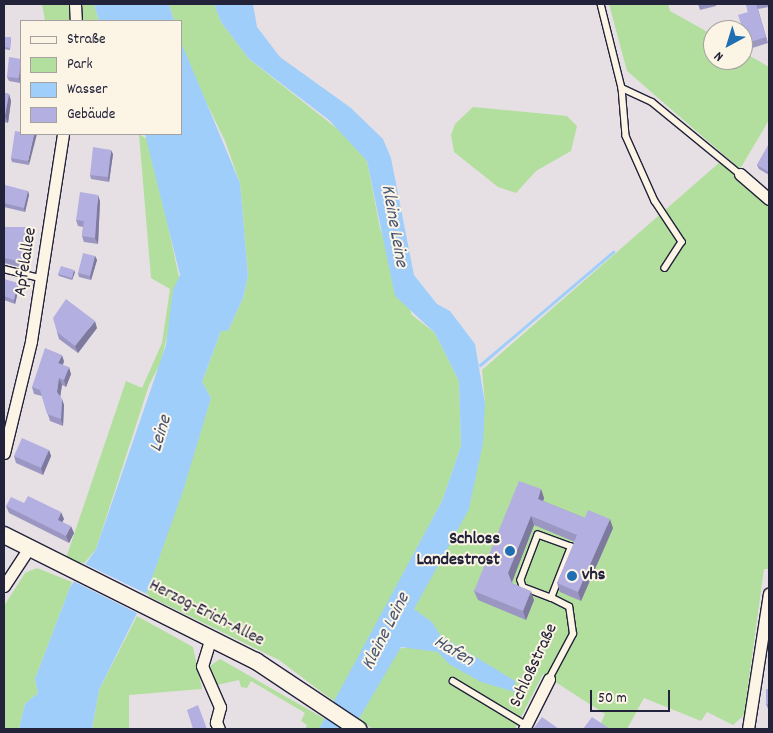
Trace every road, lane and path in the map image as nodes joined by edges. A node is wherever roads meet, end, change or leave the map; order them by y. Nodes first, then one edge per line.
1 (75, 4) edge
2 (601, 4) edge
3 (76, 20) edge
4 (622, 88) junction
5 (63, 135) edge
6 (740, 174) joint
7 (769, 199) edge
8 (665, 268) dead end
9 (4, 269) edge
10 (43, 279) junction
11 (4, 453) edge
12 (4, 535) edge
13 (29, 548) junction
14 (4, 585) edge
15 (769, 594) edge
16 (550, 598) junction
17 (211, 637) junction
18 (549, 679) joint
19 (453, 681) dead end
20 (526, 727) edge
21 (219, 729) edge
22 (358, 729) edge
23 (748, 729) edge

1 - 3 street
2 - 4 lane
4 - 6 lane
4 - 8 lane
5 - 10 street, Apfelallee
6 - 7 street
9 - 10 lane
10 - 11 street, Apfelallee
12 - 13 main road, Herzog-Erich-Allee
13 - 14 street
13 - 17 main road, Herzog-Erich-Allee
15 - 23 street
16 - 16 lane, Schloßstraße
16 - 18 lane, Schloßstraße
17 - 21 street
17 - 22 main road, Herzog-Erich-Allee
18 - 20 street, Schloßstraße
19 - 20 lane

